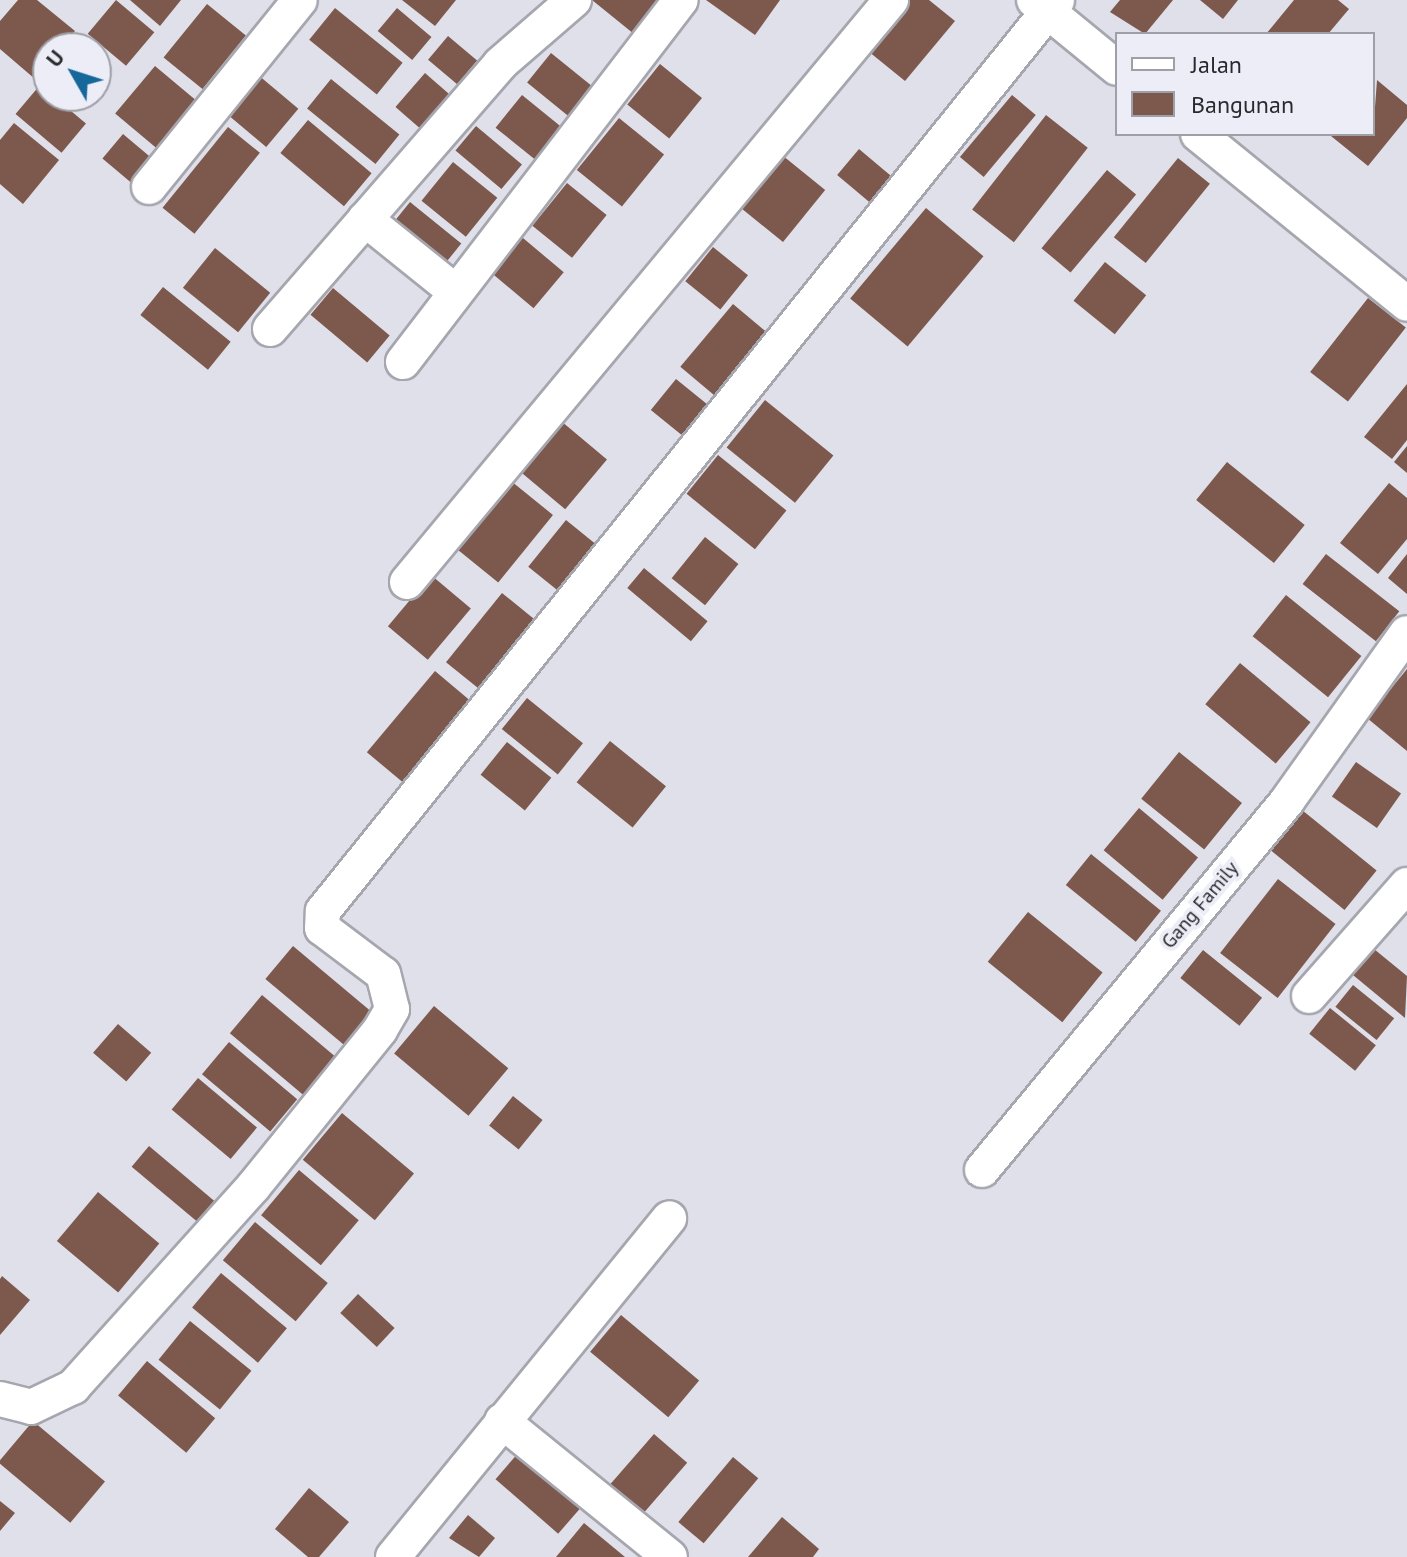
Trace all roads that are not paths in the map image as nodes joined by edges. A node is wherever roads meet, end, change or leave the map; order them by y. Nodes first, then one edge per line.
1 (300, 0) edge
2 (574, 0) edge
3 (681, 0) edge
4 (891, 0) edge
5 (1046, 4) edge
6 (1115, 66) edge
7 (1200, 136) edge
8 (149, 187) dead end
9 (365, 219) junction
10 (452, 289) junction
11 (1407, 304) edge
12 (270, 329) dead end
13 (403, 362) dead end
14 (407, 582) dead end
15 (1407, 633) edge
16 (1407, 885) edge
17 (1309, 996) dead end
18 (982, 1170) dead end
19 (669, 1218) dead end
20 (1, 1401) edge
21 (502, 1421) junction
22 (393, 1557) edge
23 (670, 1557) edge

1 - 8 street
2 - 9 street
3 - 10 street
4 - 14 street
5 - 6 street
5 - 20 street
7 - 11 street
9 - 10 street
9 - 12 street
10 - 13 street
15 - 18 street, Gang Family
16 - 17 street
19 - 21 street
21 - 22 street
21 - 23 street

